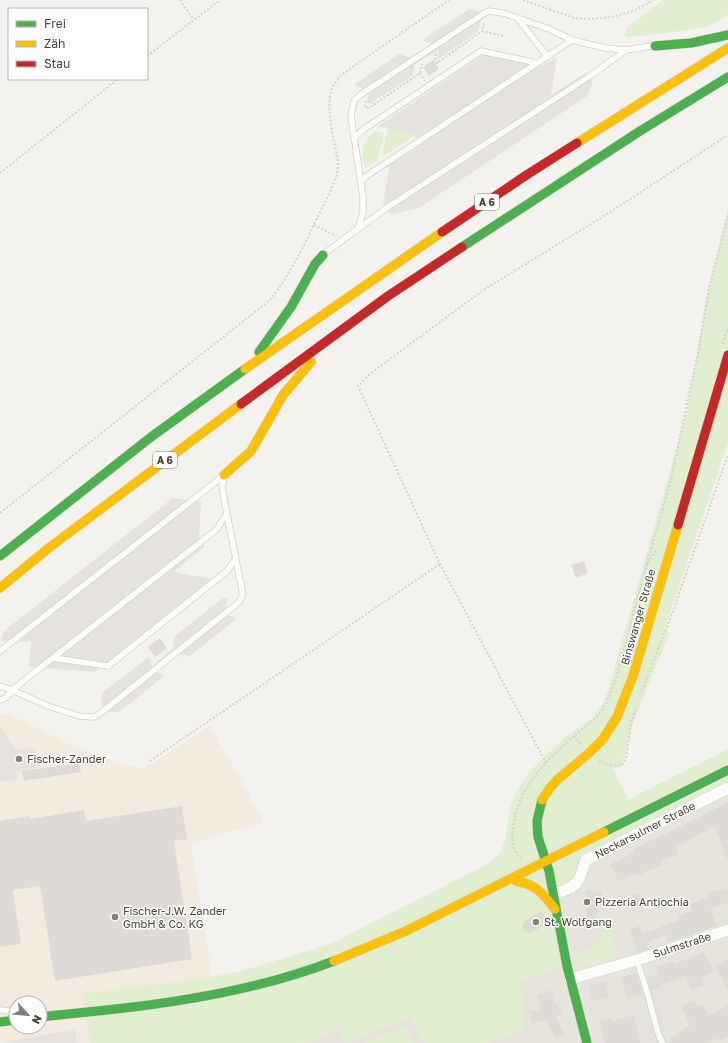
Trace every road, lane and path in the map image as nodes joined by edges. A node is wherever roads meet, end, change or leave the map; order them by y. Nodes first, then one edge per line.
1 (180, 0) edge
2 (220, 0) edge
3 (449, 0) edge
4 (523, 0) edge
5 (652, 0) edge
6 (485, 13) junction
7 (193, 19) junction
8 (519, 19) junction
9 (482, 31) junction
10 (728, 35) edge
11 (503, 36) dead end
12 (572, 40) junction
13 (655, 46) joint
14 (728, 48) edge
15 (626, 50) junction
16 (148, 55) edge
17 (547, 56) junction
18 (432, 57) dead end
19 (427, 60) dead end
20 (537, 62) junction
21 (728, 77) edge
22 (117, 80) edge
23 (369, 108) dead end
24 (728, 137) edge
25 (354, 138) junction
26 (0, 173) edge
27 (361, 181) junction
28 (728, 216) edge
29 (314, 225) junction
30 (358, 228) junction
31 (341, 240) junction
32 (323, 255) joint
33 (728, 328) edge
34 (333, 336) junction
35 (723, 345) dead end
36 (728, 355) edge
37 (251, 364) junction
38 (728, 455) edge
39 (224, 475) junction
40 (0, 513) edge
41 (227, 514) junction
42 (657, 548) dead end
43 (0, 556) edge
44 (236, 560) junction
45 (440, 564) junction
46 (646, 567) junction
47 (0, 588) edge
48 (0, 650) edge
49 (53, 658) junction
50 (0, 686) edge
51 (12, 690) junction
52 (642, 692) dead end
53 (0, 700) edge
54 (637, 704) dead end
55 (574, 736) junction
56 (588, 753) junction
57 (150, 761) dead end
58 (546, 763) junction
59 (728, 770) edge
60 (728, 788) edge
61 (546, 860) junction
62 (531, 868) junction
63 (514, 876) junction
64 (553, 895) junction
65 (557, 912) junction
66 (728, 930) edge
67 (637, 960) junction
68 (570, 979) junction
69 (48, 1015) edge
70 (587, 1043) edge
71 (663, 1043) edge

1 - 7 path
2 - 7 path
3 - 29 path
4 - 5 path
6 - 8 lane
6 - 9 path
6 - 25 lane
7 - 16 path
8 - 12 lane
8 - 17 lane
9 - 11 path
9 - 18 path
10 - 13 main road
12 - 15 lane
12 - 17 lane
13 - 15 lane
14 - 37 main road, A 6
15 - 30 lane
17 - 20 lane
19 - 23 path
20 - 25 lane
20 - 27 lane
21 - 34 main road, A 6
22 - 26 path
24 - 45 path
25 - 27 lane
27 - 30 lane
28 - 46 path
29 - 31 path
29 - 40 path
30 - 31 lane
31 - 32 lane
32 - 37 main road
33 - 35 path
34 - 39 main road
34 - 47 main road, A 6
36 - 56 main road, Binswanger Straße
37 - 43 main road, A 6
38 - 52 path
39 - 41 lane
39 - 48 lane
41 - 44 lane
41 - 49 lane
42 - 46 path
44 - 49 lane
44 - 51 lane
45 - 57 path
45 - 58 path
46 - 55 path
49 - 51 lane
50 - 51 lane
51 - 53 lane
54 - 56 path
55 - 56 path
55 - 58 path
56 - 61 main road, Binswanger Straße
58 - 62 path
59 - 61 main road
60 - 64 street, Neckarsulmer Straße
61 - 62 main road
61 - 64 main road, Binswanger Straße
62 - 63 main road
63 - 65 main road
63 - 69 main road
64 - 65 main road, Binswanger Straße
65 - 68 main road, Binswanger Straße
66 - 67 street, Sulmstraße
67 - 68 street, Sulmstraße
67 - 71 lane
68 - 70 main road, Binswanger Straße

